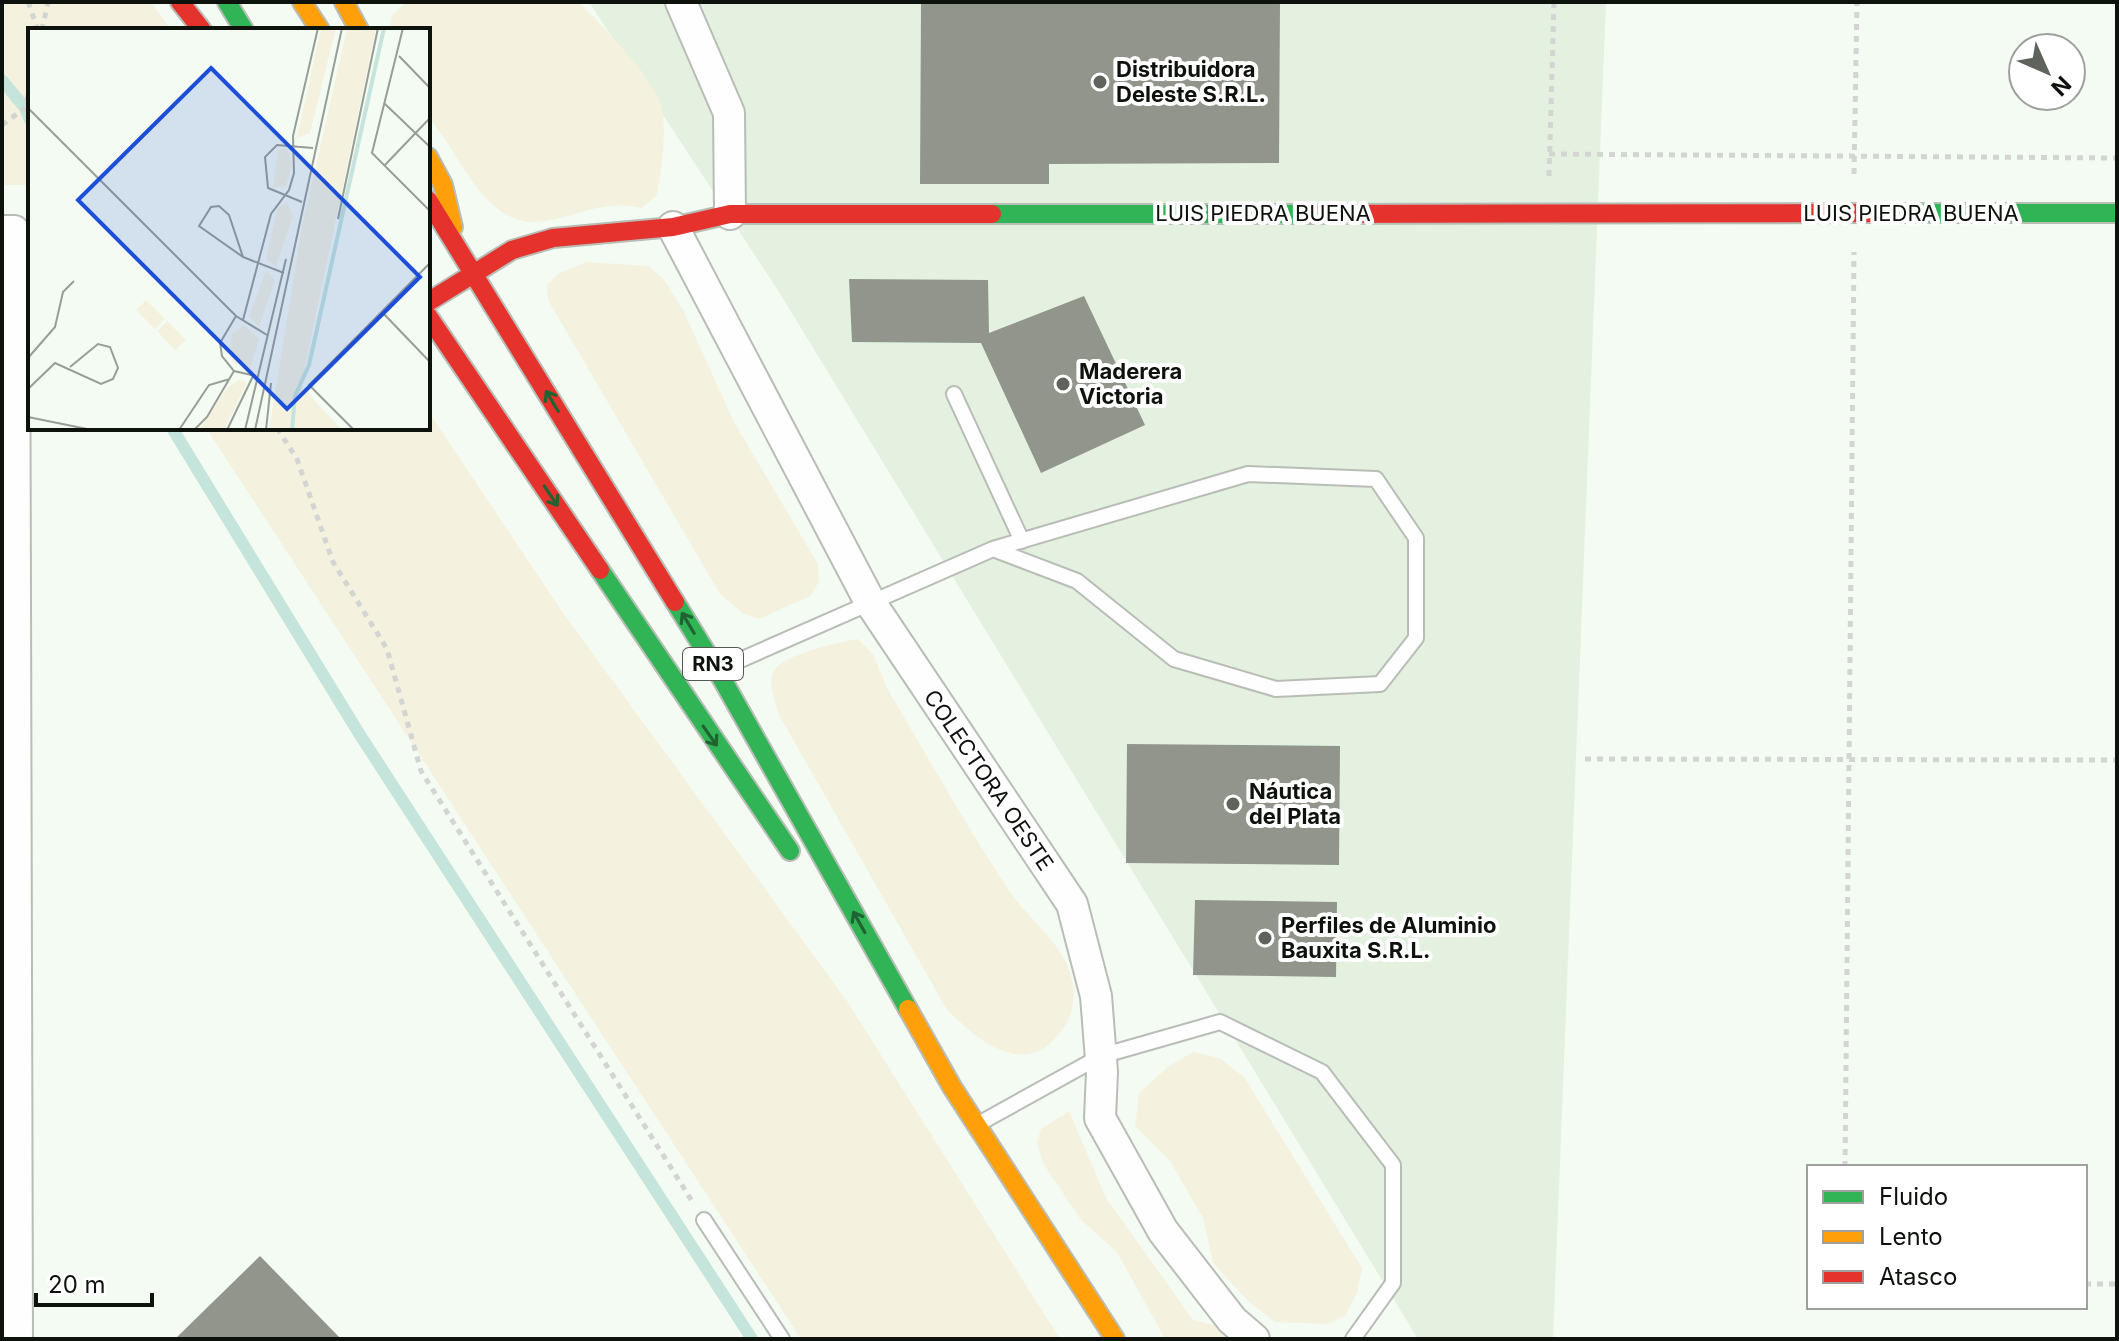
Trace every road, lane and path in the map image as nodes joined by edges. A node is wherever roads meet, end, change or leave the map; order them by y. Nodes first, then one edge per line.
1 (28, 2) edge
2 (48, 2) edge
3 (180, 2) edge
4 (227, 2) edge
5 (344, 2) edge
6 (681, 2) edge
7 (1554, 2) edge
8 (1857, 2) edge
9 (39, 28) edge
10 (41, 28) edge
11 (200, 28) edge
12 (243, 28) edge
13 (358, 28) edge
14 (28, 95) edge
15 (2, 125) edge
16 (1549, 154) junction
17 (1854, 156) junction
18 (2117, 158) edge
19 (430, 161) edge
20 (430, 203) edge
21 (1548, 213) junction
22 (1854, 213) junction
23 (2117, 213) edge
24 (730, 214) junction
25 (673, 227) junction
26 (8, 231) edge
27 (459, 249) junction
28 (474, 274) junction
29 (430, 301) edge
30 (430, 319) edge
31 (954, 394) dead end
32 (278, 430) edge
33 (1022, 541) junction
34 (993, 549) junction
35 (870, 602) junction
36 (698, 681) junction
37 (1585, 759) dead end
38 (1849, 760) junction
39 (2117, 760) edge
40 (803, 870) dead end
41 (838, 921) dead end
42 (9, 972) edge
43 (1101, 1056) junction
44 (952, 1087) junction
45 (975, 1126) junction
46 (1845, 1165) edge
47 (704, 1220) joint
48 (2087, 1284) edge
49 (2117, 1284) edge
50 (17, 1339) edge
51 (782, 1339) edge
52 (1115, 1339) edge
53 (1254, 1339) edge
54 (1353, 1339) edge

1 - 9 path
2 - 10 path
3 - 11 main road
4 - 12 main road
5 - 13 main road
6 - 24 street
7 - 16 path
8 - 17 path
14 - 15 path
16 - 17 path
16 - 21 path
17 - 18 path
17 - 22 path
19 - 27 main road
20 - 27 main road, RN3
21 - 22 main road, LUIS PIEDRA BUENA
21 - 24 main road, LUIS PIEDRA BUENA
22 - 23 main road, LUIS PIEDRA BUENA
22 - 38 path
24 - 25 main road, LUIS PIEDRA BUENA
25 - 28 main road, LUIS PIEDRA BUENA
25 - 35 street, COLECTORA OESTE
26 - 42 street
27 - 28 main road, RN3
28 - 29 main road, LUIS PIEDRA BUENA
36 -> 28 main road, RN3
30 -> 36 main road, RN3
31 - 33 lane
32 - 47 path
33 - 34 lane
33 - 34 lane
34 - 35 lane
35 - 36 lane
35 - 43 street, COLECTORA OESTE
36 -> 40 main road, RN3
44 -> 36 main road, RN3
37 - 38 path
38 - 39 path
38 - 46 path
41 - 44 main road, RN3
42 - 50 street
43 - 45 lane
43 - 53 street, COLECTORA OESTE
43 - 54 lane
44 - 45 main road, RN3
45 - 52 main road, RN3
47 - 51 lane
48 - 49 path

